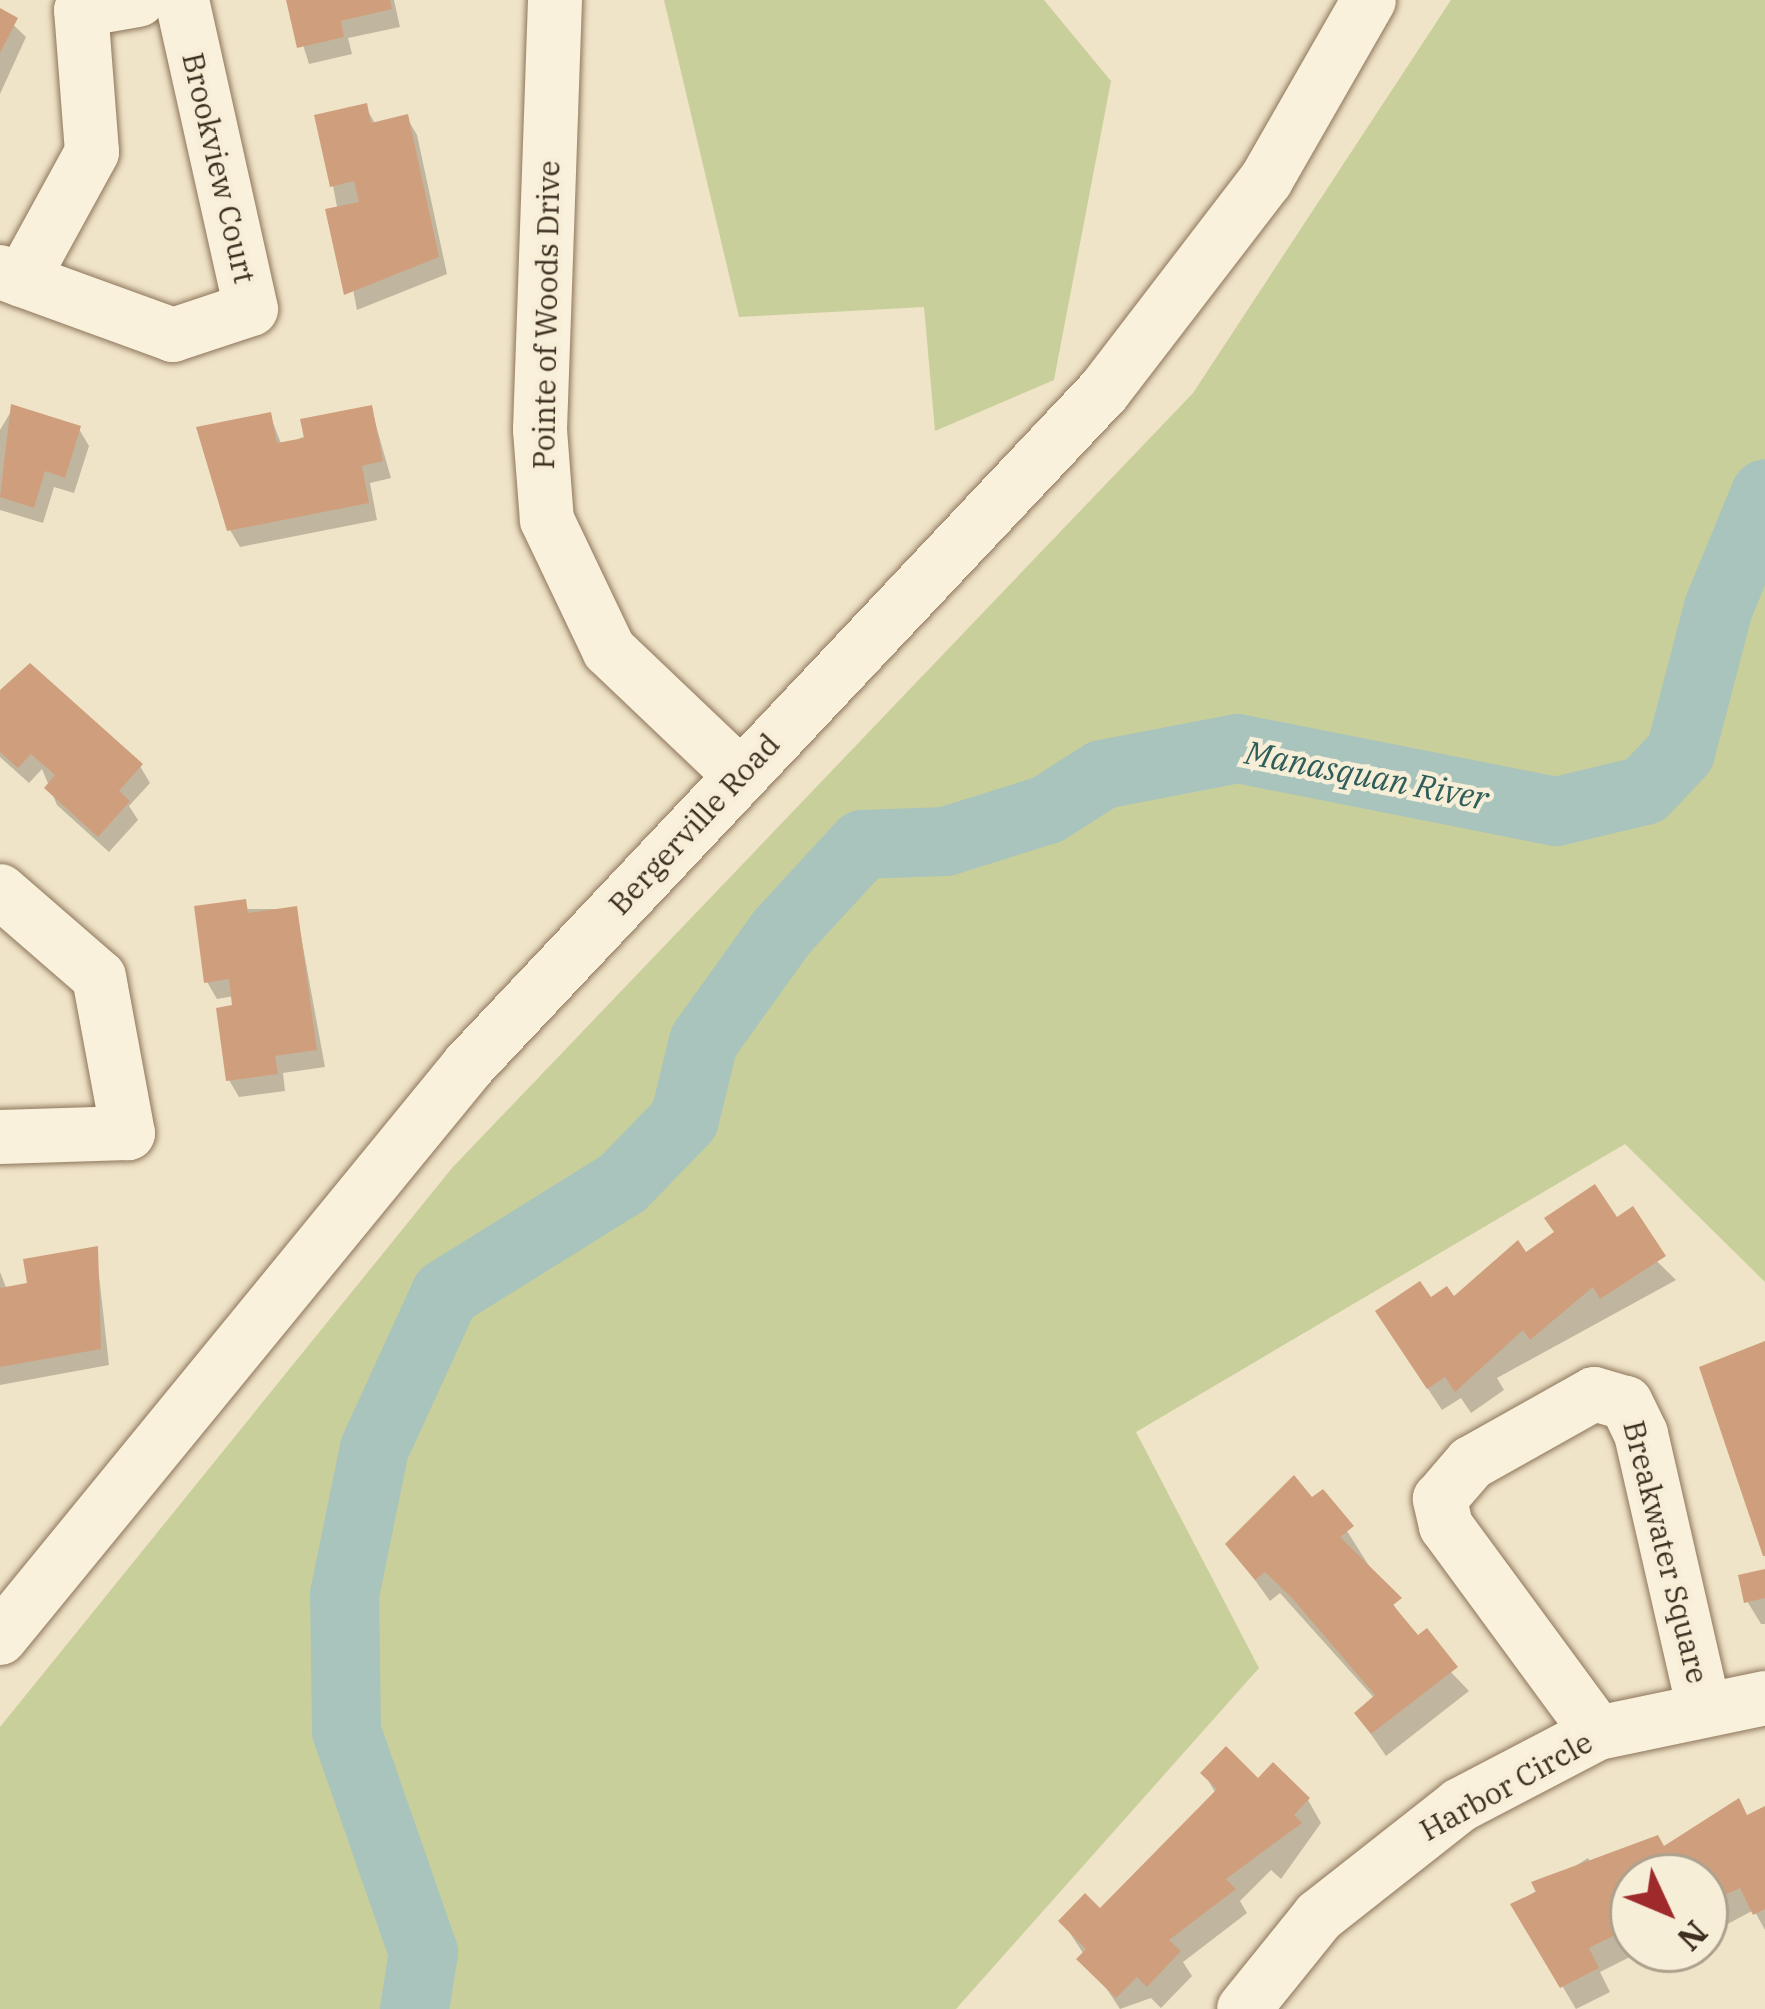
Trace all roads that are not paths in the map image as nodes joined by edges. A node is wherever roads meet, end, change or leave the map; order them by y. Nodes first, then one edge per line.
1 (138, 0) edge
2 (182, 0) edge
3 (555, 0) edge
4 (1369, 0) edge
5 (11, 276) edge
6 (739, 774) junction
7 (0, 891) edge
8 (0, 1137) edge
9 (0, 1638) edge
10 (1765, 1698) edge
11 (1704, 1708) junction
12 (1598, 1733) junction
13 (1244, 2009) edge

1 - 5 street, Brookview Court
2 - 5 street, Brookview Court
3 - 6 street, Pointe of Woods Drive
4 - 6 street, Bergerville Road
6 - 9 street, Bergerville Road
7 - 8 street
10 - 11 street, Harbor Circle
11 - 12 street, Harbor Circle
11 - 12 street, Breakwater Square
12 - 13 street, Harbor Circle

